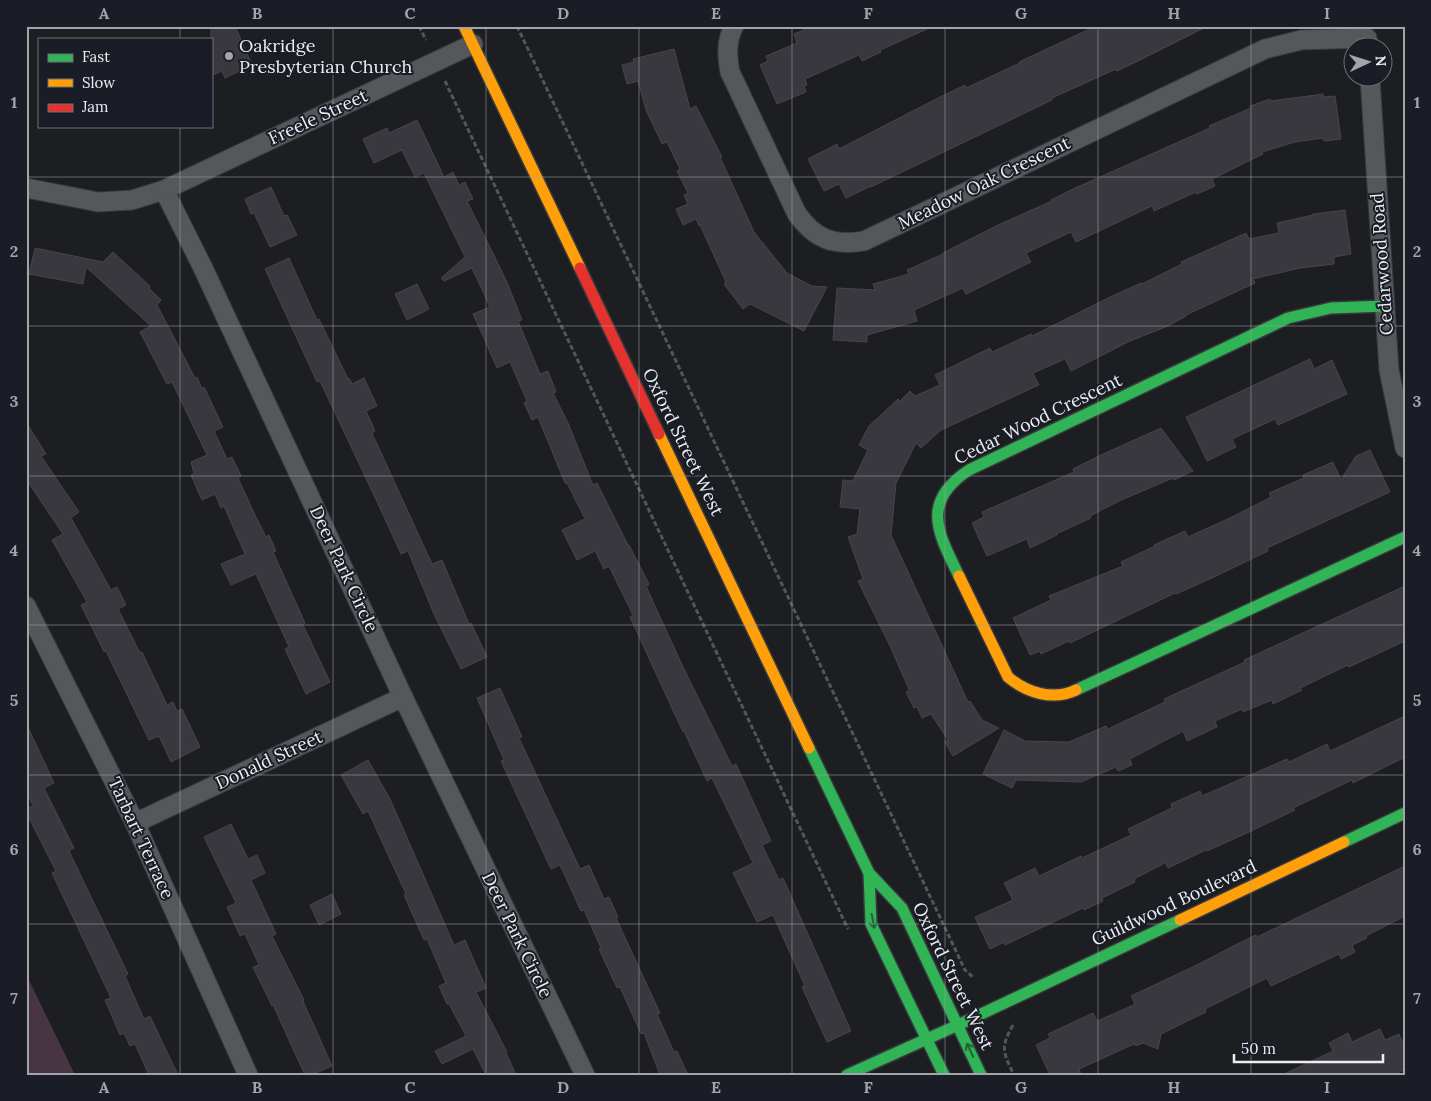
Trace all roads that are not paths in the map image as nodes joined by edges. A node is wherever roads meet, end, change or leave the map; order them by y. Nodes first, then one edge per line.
1 (464, 26) edge
2 (734, 26) edge
3 (1367, 37) edge
4 (473, 44) junction
5 (1371, 88) edge
6 (26, 188) edge
7 (164, 190) junction
8 (1385, 306) junction
9 (1405, 448) edge
10 (1405, 537) edge
11 (26, 606) edge
12 (403, 697) junction
13 (1405, 813) edge
14 (135, 823) junction
15 (869, 872) junction
16 (958, 1024) junction
17 (927, 1039) junction
18 (248, 1075) edge
19 (585, 1075) edge
20 (847, 1075) edge
21 (944, 1075) edge
22 (981, 1075) edge

1 - 4 street, Oxford Street West
2 - 3 street, Meadow Oak Crescent
4 - 7 street, Freele Street
4 - 15 street, Oxford Street West
5 - 8 street, Cedarwood Road
6 - 7 street
7 - 12 street, Deer Park Circle
8 - 9 street, Cedarwood Road
8 - 10 street, Cedar Wood Crescent
11 - 14 street, Tarbart Terrace
12 - 14 street, Donald Street
12 - 19 street, Deer Park Circle
13 - 16 street, Guildwood Boulevard
14 - 18 street, Tarbart Terrace
15 - 16 street, Oxford Street West
15 -> 17 street, Oxford Street West
16 - 17 street, Guildwood Boulevard
22 -> 16 street, Oxford Street West
17 - 20 street, Guildwood Boulevard
17 - 21 street, Oxford Street West

